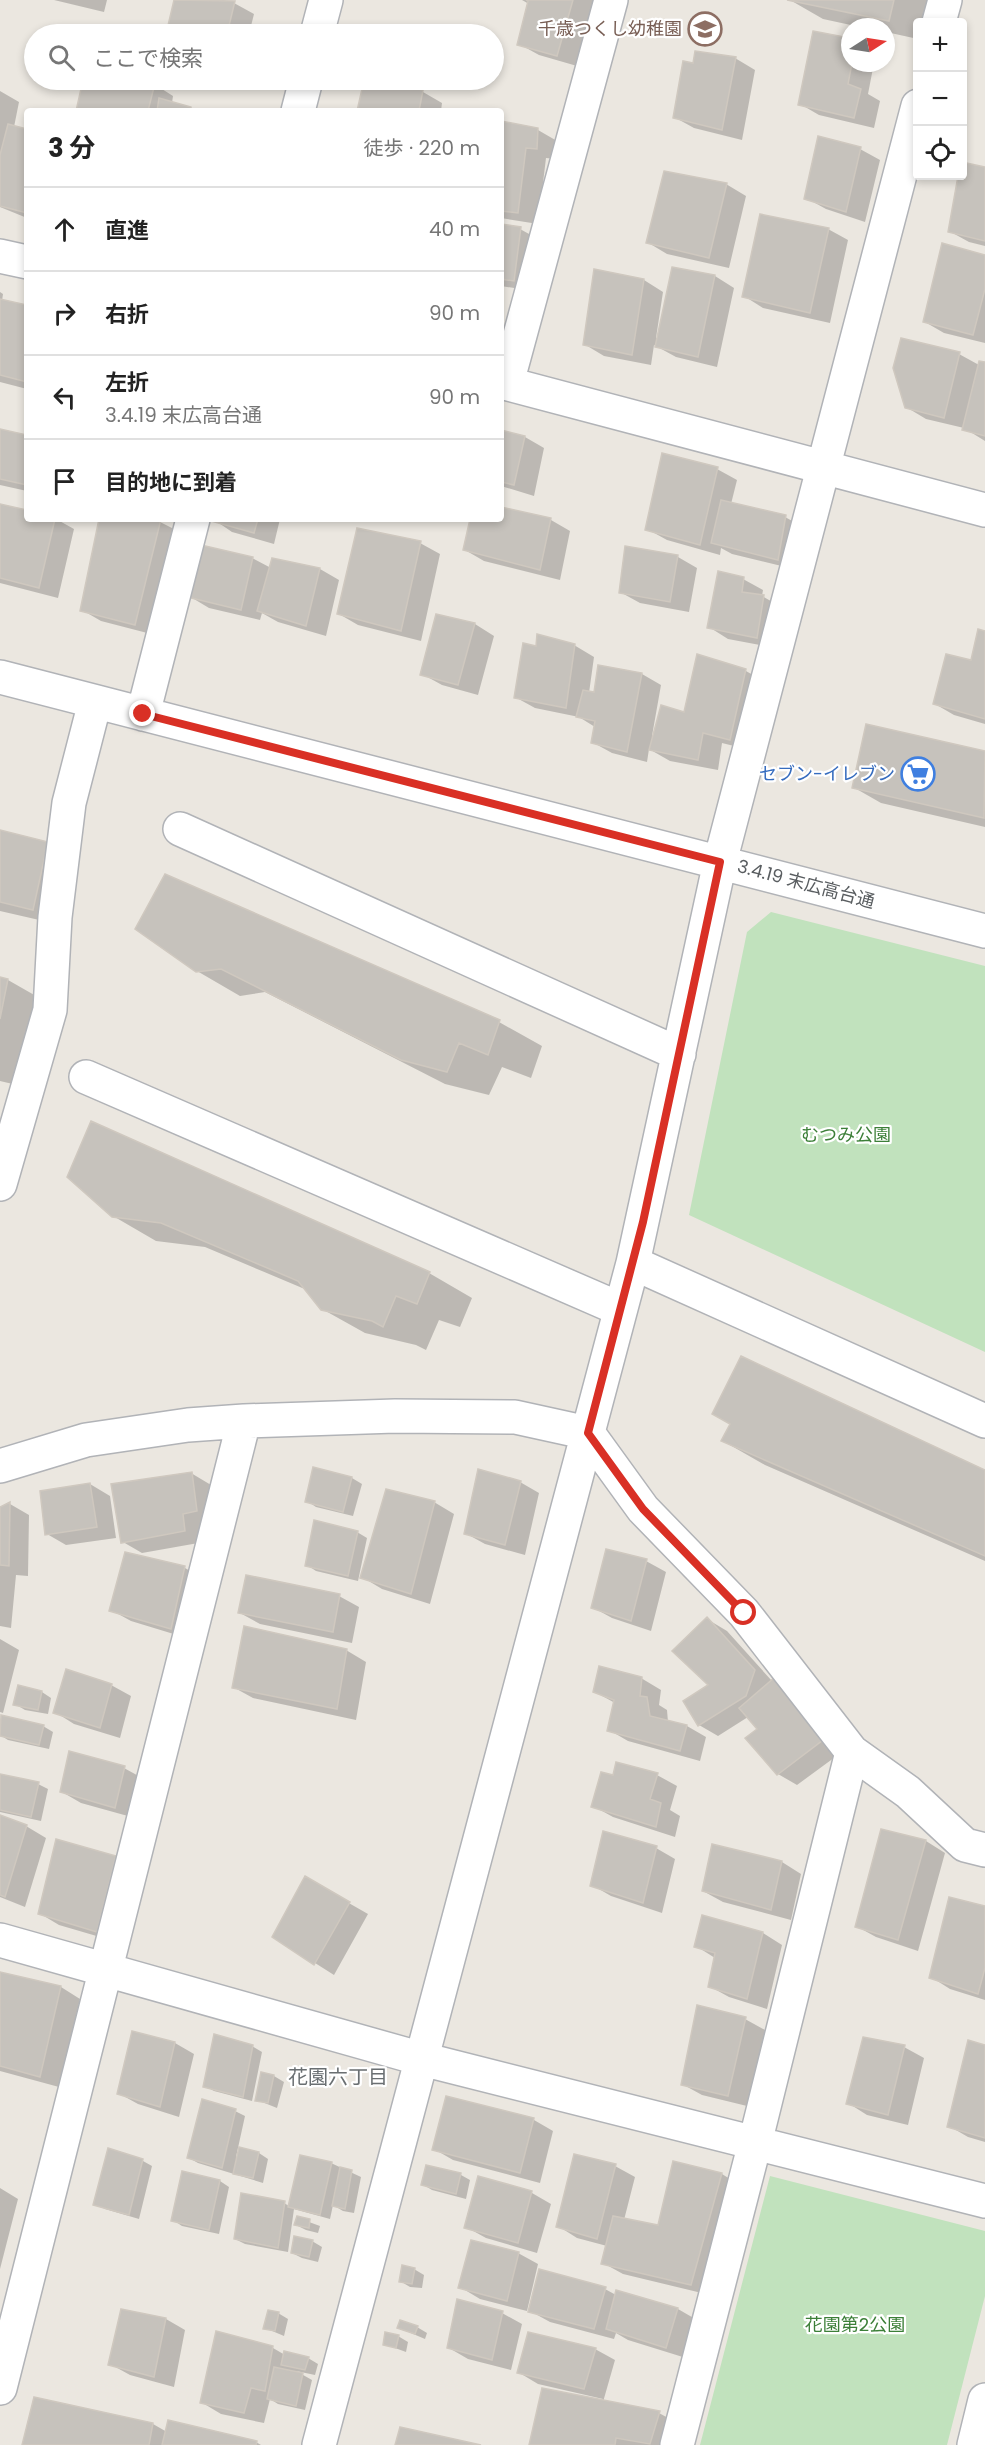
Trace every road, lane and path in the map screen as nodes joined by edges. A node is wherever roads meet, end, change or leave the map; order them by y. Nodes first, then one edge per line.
1 (326, 0) edge
2 (611, 0) edge
3 (945, 0) edge
4 (940, 18) edge
5 (320, 24) edge
6 (303, 90) edge
7 (299, 108) edge
8 (913, 125) edge
9 (0, 256) edge
10 (24, 261) edge
11 (504, 383) edge
12 (823, 468) junction
13 (985, 510) edge
14 (193, 522) edge
15 (0, 677) edge
16 (95, 702) junction
17 (143, 714) junction
18 (180, 829) dead end
19 (720, 862) junction
20 (985, 931) edge
21 (679, 1054) junction
22 (86, 1077) dead end
23 (0, 1184) edge
24 (633, 1263) junction
25 (620, 1310) junction
26 (244, 1421) junction
27 (985, 1421) edge
28 (588, 1433) junction
29 (0, 1466) edge
30 (852, 1752) junction
31 (985, 1850) edge
32 (0, 1940) edge
33 (105, 1970) junction
34 (422, 2058) junction
35 (755, 2143) junction
36 (985, 2201) edge
37 (0, 2388) edge
38 (985, 2400) edge
39 (319, 2445) edge
40 (677, 2445) edge
41 (974, 2445) edge

1 - 5 street
2 - 11 street
3 - 4 street
6 - 7 street
8 - 12 street
9 - 10 street
11 - 12 street
12 - 13 street
12 - 19 street
14 - 17 street
15 - 16 street, 3.4.19 末広高台通
16 - 17 street, 3.4.19 末広高台通
16 - 23 street
17 - 19 street, 3.4.19 末広高台通
18 - 21 street
19 - 20 street, 3.4.19 末広高台通
19 - 21 street
21 - 24 street
22 - 25 street
24 - 25 street
24 - 27 street
25 - 28 street
26 - 28 street
26 - 29 street
26 - 33 street
28 - 30 street
28 - 34 street
30 - 31 street
30 - 35 street
32 - 33 street
33 - 34 street
33 - 37 street
34 - 35 street
34 - 39 street
35 - 36 street
35 - 40 street
38 - 41 street

